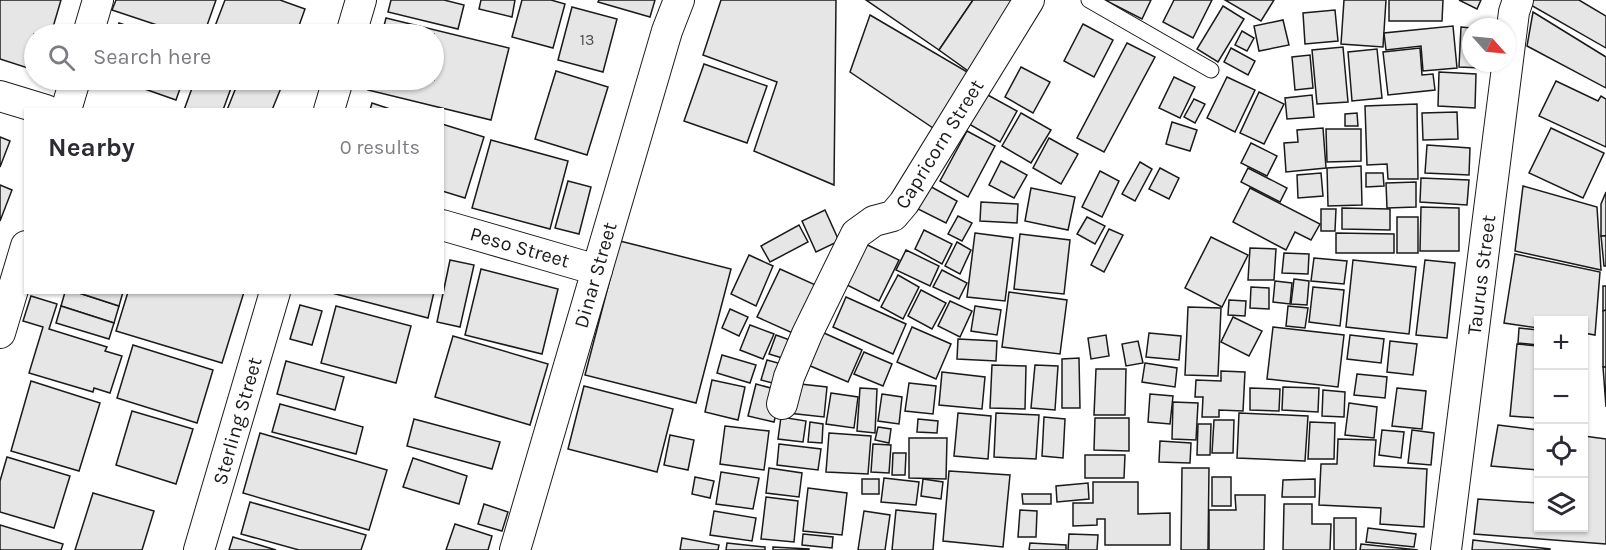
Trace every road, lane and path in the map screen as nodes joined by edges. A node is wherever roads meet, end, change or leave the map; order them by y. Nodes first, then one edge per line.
1 (98, 0) edge
2 (361, 0) edge
3 (679, 0) edge
4 (1029, 0) edge
5 (1089, 0) edge
6 (1518, 0) edge
7 (91, 24) edge
8 (354, 24) edge
9 (1211, 70) dead end
10 (72, 90) edge
11 (335, 90) edge
12 (0, 96) edge
13 (39, 108) edge
14 (67, 108) edge
15 (330, 108) edge
16 (444, 226) edge
17 (24, 253) edge
18 (597, 270) junction
19 (274, 294) edge
20 (0, 333) edge
21 (782, 404) dead end
22 (199, 550) edge
23 (515, 550) edge
24 (1446, 550) edge

1 - 7 street
2 - 8 street
3 - 18 street, Dinar Street
4 - 21 street, Capricorn Street
5 - 9 lane
6 - 24 street, Taurus Street
10 - 14 street
11 - 15 street
12 - 13 street
16 - 18 street, Peso Street
17 - 20 street
18 - 23 street, Dinar Street
19 - 22 street, Sterling Street

